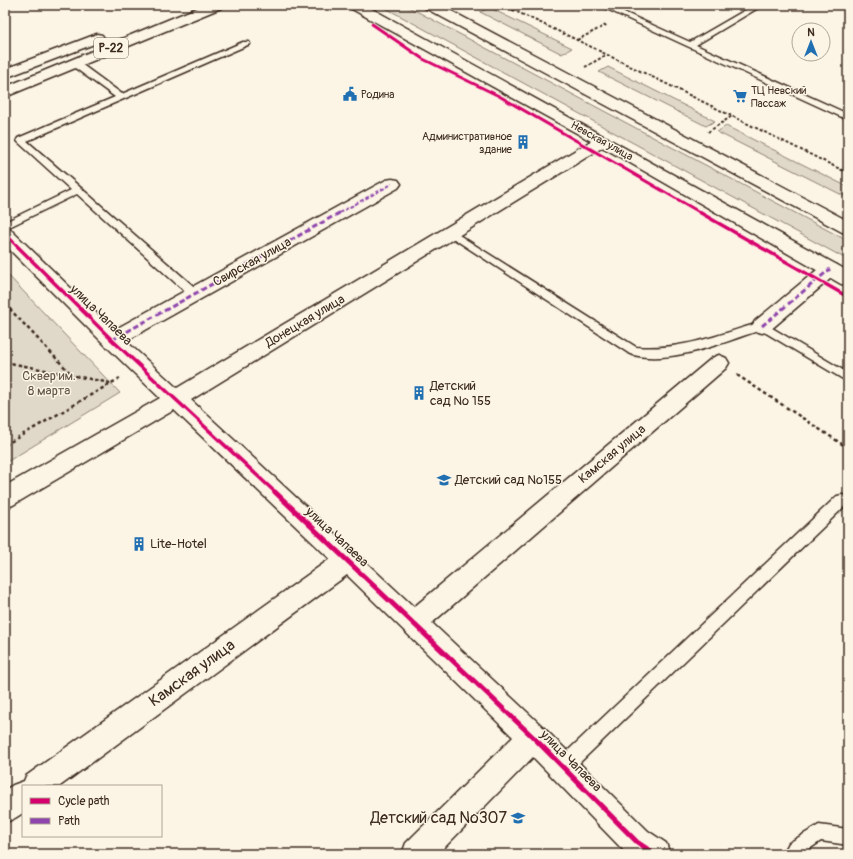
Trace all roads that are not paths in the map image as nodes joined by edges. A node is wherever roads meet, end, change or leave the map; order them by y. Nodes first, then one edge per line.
1 (216, 5) edge
2 (355, 5) edge
3 (430, 5) edge
4 (602, 5) edge
5 (759, 5) edge
6 (107, 34) dead end
7 (246, 44) dead end
8 (690, 45) junction
9 (74, 64) junction
10 (5, 74) edge
11 (5, 92) edge
12 (121, 97) junction
13 (848, 117) edge
14 (602, 141) junction
15 (392, 184) dead end
16 (78, 190) junction
17 (5, 226) edge
18 (848, 228) edge
19 (451, 233) junction
20 (5, 234) edge
21 (830, 269) junction
22 (848, 279) edge
23 (195, 294) junction
24 (762, 326) junction
25 (112, 340) junction
26 (719, 363) road end
27 (848, 378) edge
28 (176, 399) junction
29 (5, 498) edge
30 (842, 500) dead end
31 (348, 560) junction
32 (414, 623) junction
33 (534, 737) junction
34 (563, 767) junction
35 (37, 785) edge
36 (22, 796) edge
37 (5, 808) edge
38 (848, 837) edge
39 (417, 854) edge
40 (655, 854) edge
41 (791, 854) edge

1 - 9 main road, Р-22
2 - 14 main road, Невская улица
3 - 18 main road
4 - 8 lane
5 - 8 lane
6 - 10 main road, Р-22
7 - 12 lane
8 - 13 lane
9 - 11 main road, Р-22
9 - 12 lane
12 - 16 lane
14 - 19 main road, Донецкая улица
14 - 21 main road, Невская улица
15 - 23 main road, Свирская улица
16 - 17 lane
16 - 23 lane
19 - 24 lane
19 - 28 main road, Донецкая улица
20 - 25 main road, улица Чапаева
21 - 22 main road, Невская улица
21 - 24 main road
23 - 25 main road, Свирская улица
24 - 27 lane
25 - 28 main road, улица Чапаева
26 - 32 main road, Камская улица
28 - 29 main road, Донецкая улица
28 - 31 main road, улица Чапаева
30 - 34 lane
31 - 32 main road, улица Чапаева
31 - 35 main road, Камская улица
32 - 33 main road, улица Чапаева
33 - 34 main road, улица Чапаева
33 - 39 main road
34 - 40 main road, улица Чапаева
36 - 37 main road
38 - 41 lane

